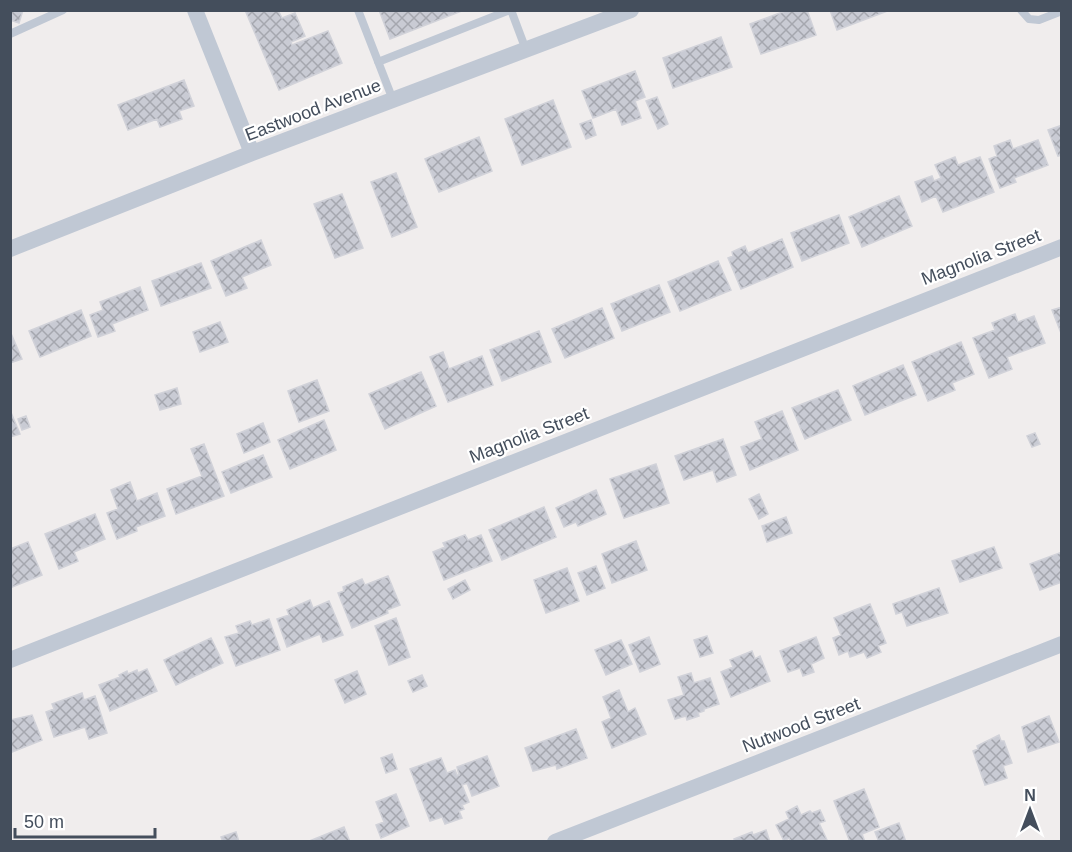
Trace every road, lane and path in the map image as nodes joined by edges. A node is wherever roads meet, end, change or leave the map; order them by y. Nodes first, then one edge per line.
1 (63, 10) edge
2 (195, 10) edge
3 (358, 10) edge
4 (510, 10) edge
5 (631, 10) edge
6 (1021, 10) edge
7 (1062, 11) edge
8 (10, 34) edge
9 (526, 50) junction
10 (378, 63) junction
11 (393, 100) junction
12 (252, 153) junction
13 (1062, 247) edge
14 (10, 249) edge
15 (1062, 644) edge
16 (10, 660) edge
17 (555, 842) edge

1 - 8 lane
2 - 12 street
3 - 10 lane
4 - 9 lane
4 - 10 lane
5 - 9 street, Eastwood Avenue
6 - 7 lane
9 - 11 street, Eastwood Avenue
10 - 11 lane
11 - 12 street, Eastwood Avenue
12 - 14 street, Eastwood Avenue
13 - 16 street, Magnolia Street
15 - 17 street, Nutwood Street

